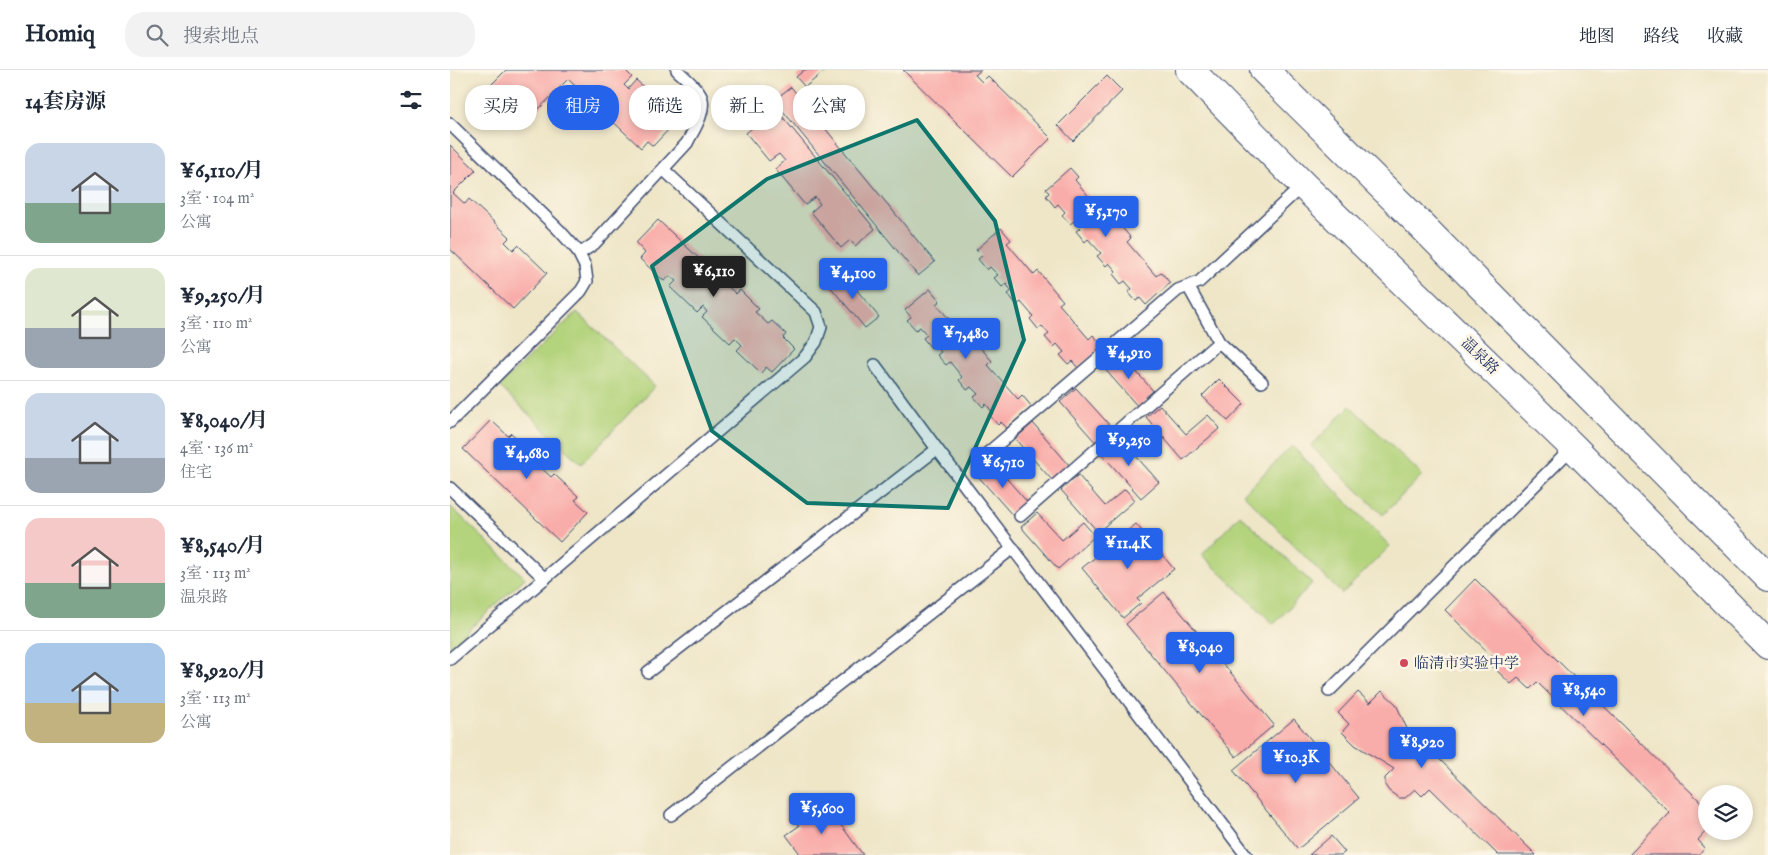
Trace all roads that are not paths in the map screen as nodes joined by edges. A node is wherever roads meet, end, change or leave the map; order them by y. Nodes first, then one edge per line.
1 (677, 70) edge
2 (1190, 70) edge
3 (1264, 70) edge
4 (450, 124) edge
5 (663, 169) junction
6 (1303, 185) junction
7 (579, 254) junction
8 (1188, 286) junction
9 (1219, 342) junction
10 (875, 365) dead end
11 (1262, 382) dead end
12 (450, 422) edge
13 (1572, 447) junction
14 (937, 449) junction
15 (983, 457) dead end
16 (450, 488) edge
17 (1020, 516) dead end
18 (1013, 548) junction
19 (1768, 577) edge
20 (545, 579) junction
21 (1768, 645) edge
22 (450, 659) edge
23 (648, 672) dead end
24 (1329, 691) dead end
25 (671, 815) dead end
26 (1246, 855) edge

1 - 5 lane
2 - 6 main road, 温泉路
3 - 19 main road
4 - 7 lane
5 - 7 lane
5 - 20 lane
6 - 8 lane
6 - 13 main road, 温泉路
7 - 12 lane
8 - 9 lane
8 - 15 lane
9 - 11 lane
9 - 17 lane
10 - 14 lane
13 - 21 main road, 温泉路
13 - 24 lane
14 - 18 lane
14 - 23 lane
16 - 20 lane
18 - 25 lane
18 - 26 lane
20 - 22 lane

